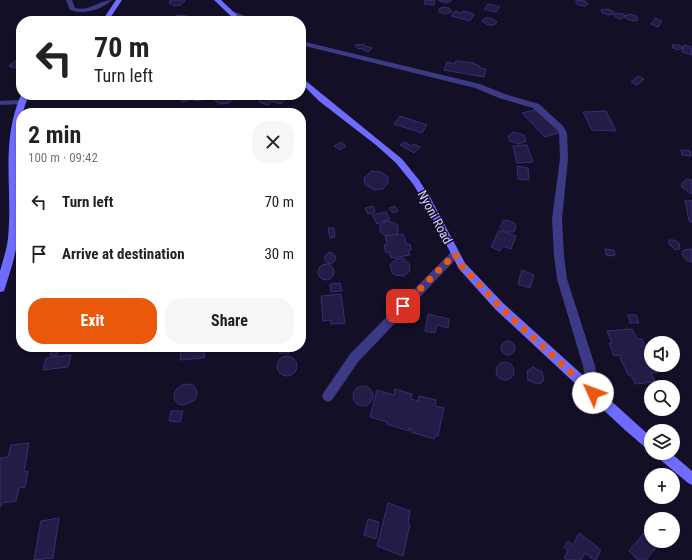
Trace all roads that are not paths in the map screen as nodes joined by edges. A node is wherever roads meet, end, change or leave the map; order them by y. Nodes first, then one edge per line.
1 (69, 0) edge
2 (108, 0) edge
3 (118, 0) edge
4 (217, 0) edge
5 (232, 13) junction
6 (108, 16) edge
7 (235, 16) edge
8 (240, 16) edge
9 (306, 44) edge
10 (306, 84) edge
11 (17, 100) edge
12 (0, 103) edge
13 (16, 115) edge
14 (455, 254) junction
15 (0, 288) edge
16 (593, 393) junction
17 (328, 396) dead end
18 (644, 439) edge
19 (669, 460) edge
20 (692, 479) edge

1 - 2 street
3 - 6 street
4 - 5 street
5 - 7 street
5 - 8 street
9 - 16 street
10 - 14 street, Nyoni Road
11 - 12 street
13 - 15 street
14 - 16 street, Nyoni Road
14 - 17 street
16 - 18 street, Nyoni Road
19 - 20 street

